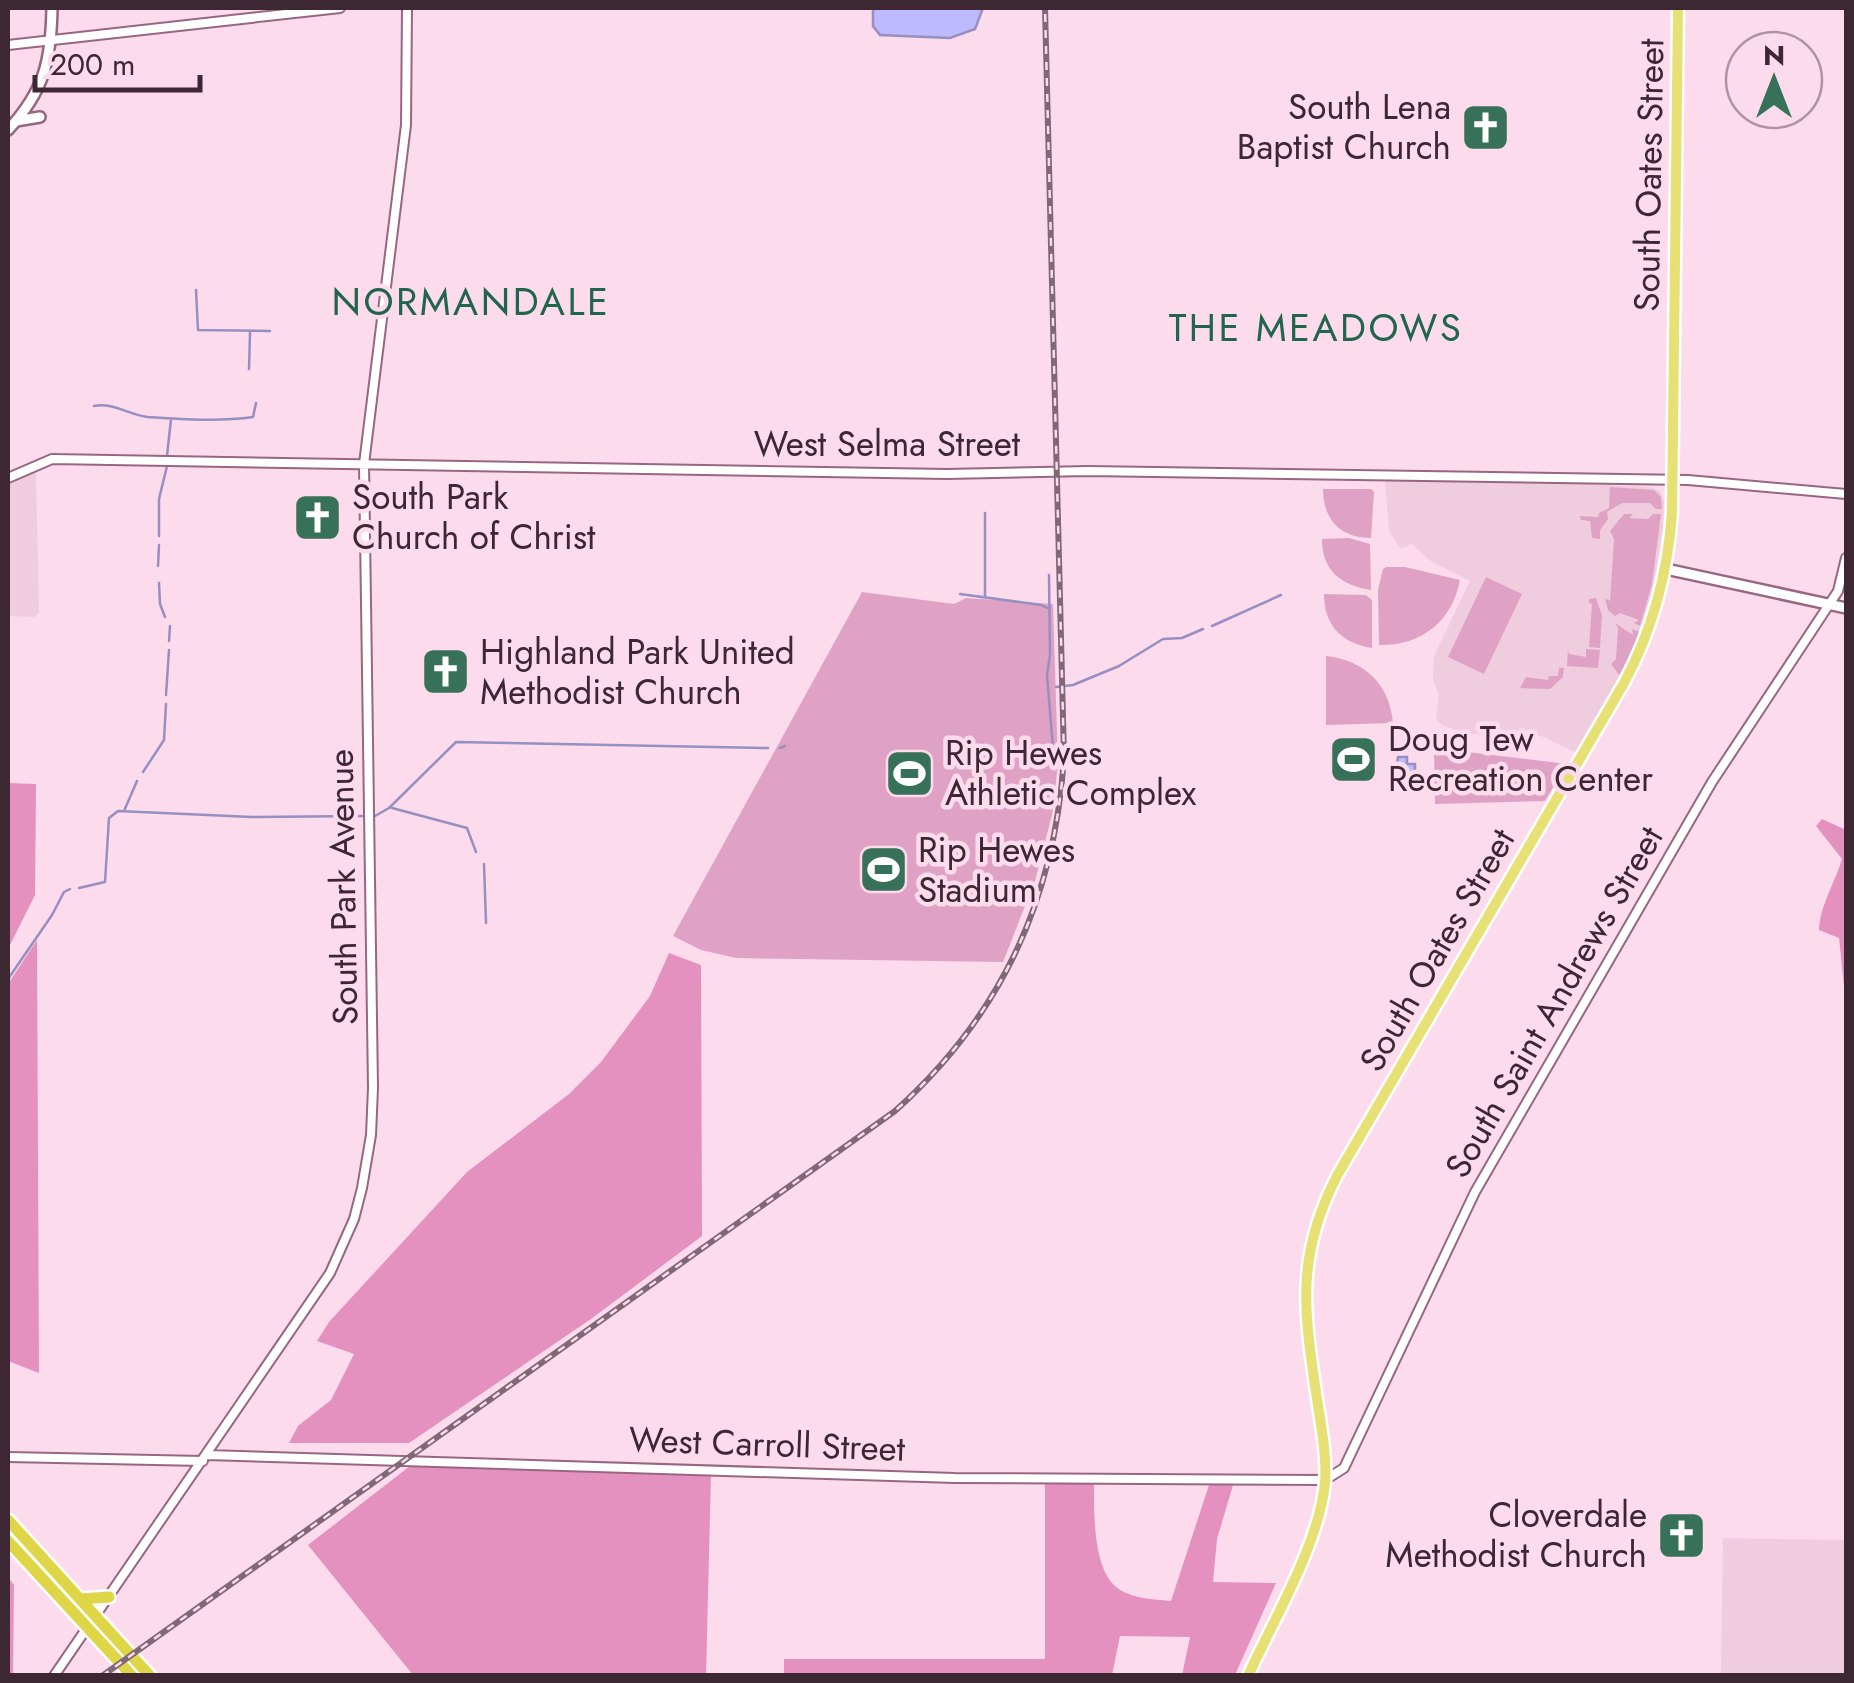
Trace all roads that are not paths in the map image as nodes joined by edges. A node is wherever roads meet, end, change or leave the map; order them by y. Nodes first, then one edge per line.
1 (52, 8) edge
2 (340, 8) edge
3 (407, 8) edge
4 (1678, 8) edge
5 (52, 40) junction
6 (8, 45) edge
7 (40, 117) dead end
8 (16, 121) junction
9 (8, 130) edge
10 (364, 464) junction
11 (8, 478) edge
12 (1672, 481) junction
13 (1846, 494) edge
14 (1846, 558) edge
15 (1666, 569) junction
16 (1830, 603) junction
17 (1846, 608) edge
18 (8, 1457) edge
19 (205, 1458) junction
20 (1325, 1480) junction
21 (8, 1520) edge
22 (8, 1541) edge
23 (51, 1568) junction
24 (41, 1577) junction
25 (108, 1597) junction
26 (80, 1599) junction
27 (91, 1621) junction
28 (54, 1676) edge
29 (132, 1676) edge
30 (150, 1676) edge
31 (1248, 1676) edge

1 - 5 main road
2 - 5 street
3 - 10 street, South Park Avenue
4 - 12 main road, South Oates Street
5 - 6 street
5 - 8 main road
7 - 8 main road
8 - 9 main road
10 - 11 street, West Selma Street
10 - 12 street, West Selma Street
10 - 19 street, South Park Avenue
12 - 13 street, West Selma Street
12 - 15 main road, South Oates Street
14 - 16 street, South Saint Andrews Street
15 - 16 main road
15 - 20 main road, South Oates Street
16 - 17 main road
16 - 20 street, South Saint Andrews Street
18 - 19 street, West Carroll Street
19 - 20 street, West Carroll Street
19 - 25 street, South Park Avenue
20 - 31 main road, South Oates Street
21 - 23 highway
22 - 24 highway
23 - 24 highway
23 - 26 highway
24 - 27 highway
25 - 26 highway
25 - 27 street, South Park Avenue
26 - 27 highway
27 - 28 street, South Park Avenue
27 - 29 highway
27 - 30 highway

